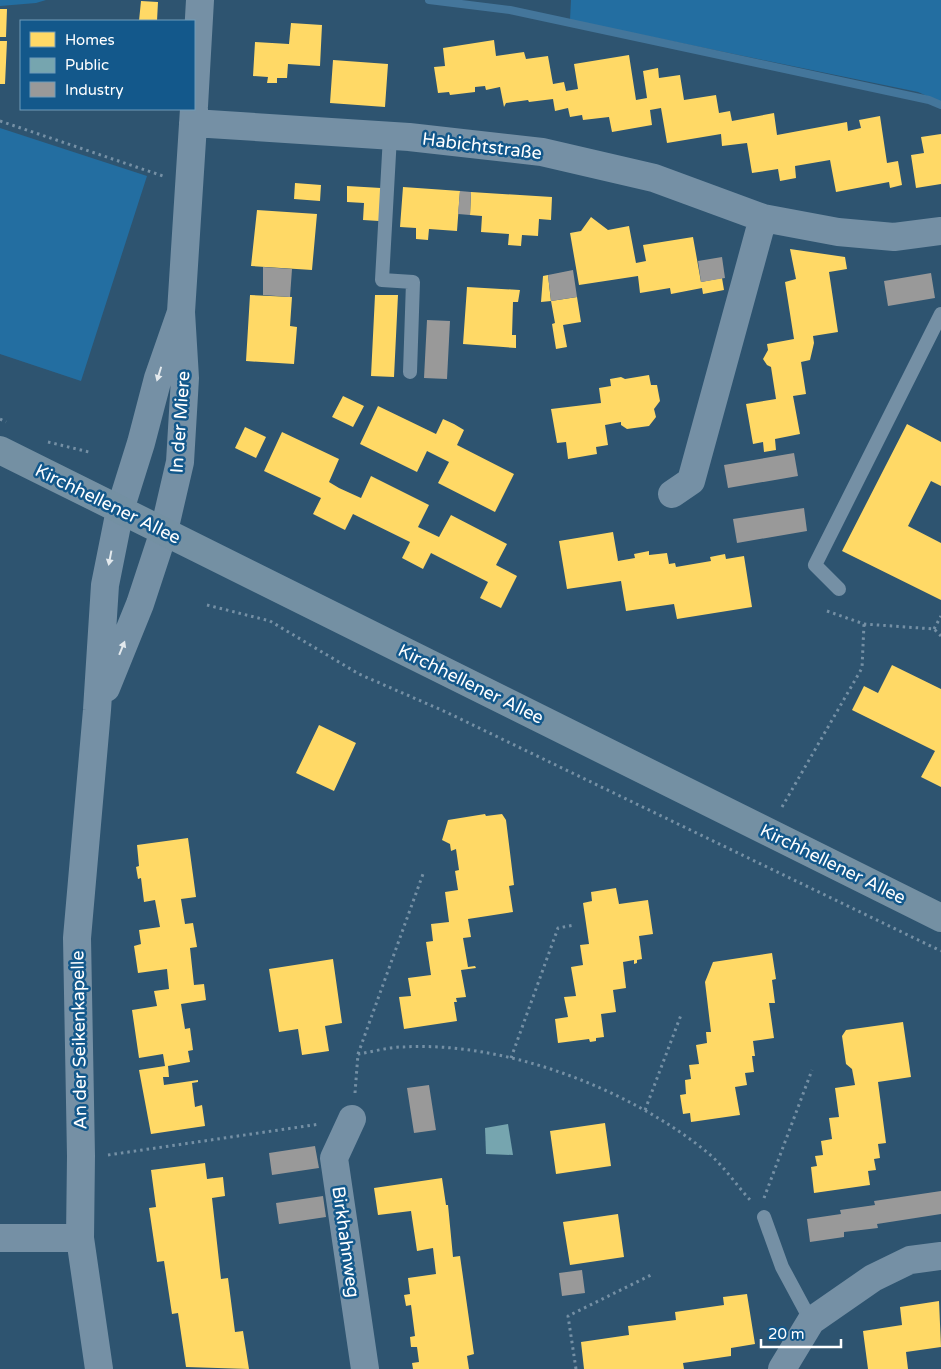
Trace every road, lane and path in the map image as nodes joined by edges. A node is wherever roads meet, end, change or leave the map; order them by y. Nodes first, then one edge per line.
1 (200, 0) edge
2 (195, 80) edge
3 (193, 112) edge
4 (0, 121) edge
5 (390, 136) junction
6 (189, 184) junction
7 (763, 218) junction
8 (941, 231) edge
9 (181, 312) junction
10 (941, 314) edge
11 (410, 372) dead end
12 (0, 419) edge
13 (8, 423) dead end
14 (42, 440) dead end
15 (0, 450) edge
16 (89, 452) dead end
17 (672, 494) dead end
18 (120, 510) junction
19 (164, 531) junction
20 (839, 589) dead end
21 (207, 605) dead end
22 (827, 611) dead end
23 (941, 616) edge
24 (864, 624) junction
25 (934, 629) junction
26 (941, 636) edge
27 (97, 710) junction
28 (782, 807) dead end
29 (423, 874) dead end
30 (941, 918) edge
31 (574, 926) dead end
32 (941, 951) edge
33 (681, 1015) dead end
34 (358, 1054) junction
35 (511, 1058) junction
36 (812, 1070) dead end
37 (644, 1110) junction
38 (352, 1119) junction
39 (81, 1156) junction
40 (762, 1214) junction
41 (0, 1238) edge
42 (80, 1238) junction
43 (941, 1256) edge
44 (651, 1275) dead end
45 (811, 1321) junction
46 (99, 1369) edge
47 (365, 1369) edge
48 (576, 1369) edge
49 (782, 1369) edge

1 - 2 street, In der Miere
3 - 5 street, Habichtstraße
3 - 6 street, In der Miere
4 - 6 path
5 - 7 street, Habichtstraße
5 - 11 lane
6 - 9 street, In der Miere
7 - 8 street, Habichtstraße
7 - 17 street
9 -> 18 street, In der Miere
9 - 19 street, In der Miere
10 - 20 lane
12 - 13 path
14 - 16 path
15 - 18 main road, Kirchhellener Allee
18 - 19 main road, Kirchhellener Allee
18 -> 27 street, An der Seikenkapelle
27 -> 19 street, An der Seikenkapelle
19 - 30 main road, Kirchhellener Allee
21 - 32 path
22 - 24 path
23 - 25 path
24 - 25 path
24 - 28 path
25 - 26 path
27 - 39 street, An der Seikenkapelle
29 - 34 path
31 - 35 path
33 - 37 path
34 - 35 path
34 - 38 path
35 - 37 path
36 - 40 path
37 - 40 path
38 - 39 path
38 - 47 street, Birkhahnweg
39 - 42 street, An der Seikenkapelle
40 - 45 lane
41 - 42 street
42 - 46 street, An der Seikenkapelle
43 - 45 street
44 - 48 path
45 - 49 street

